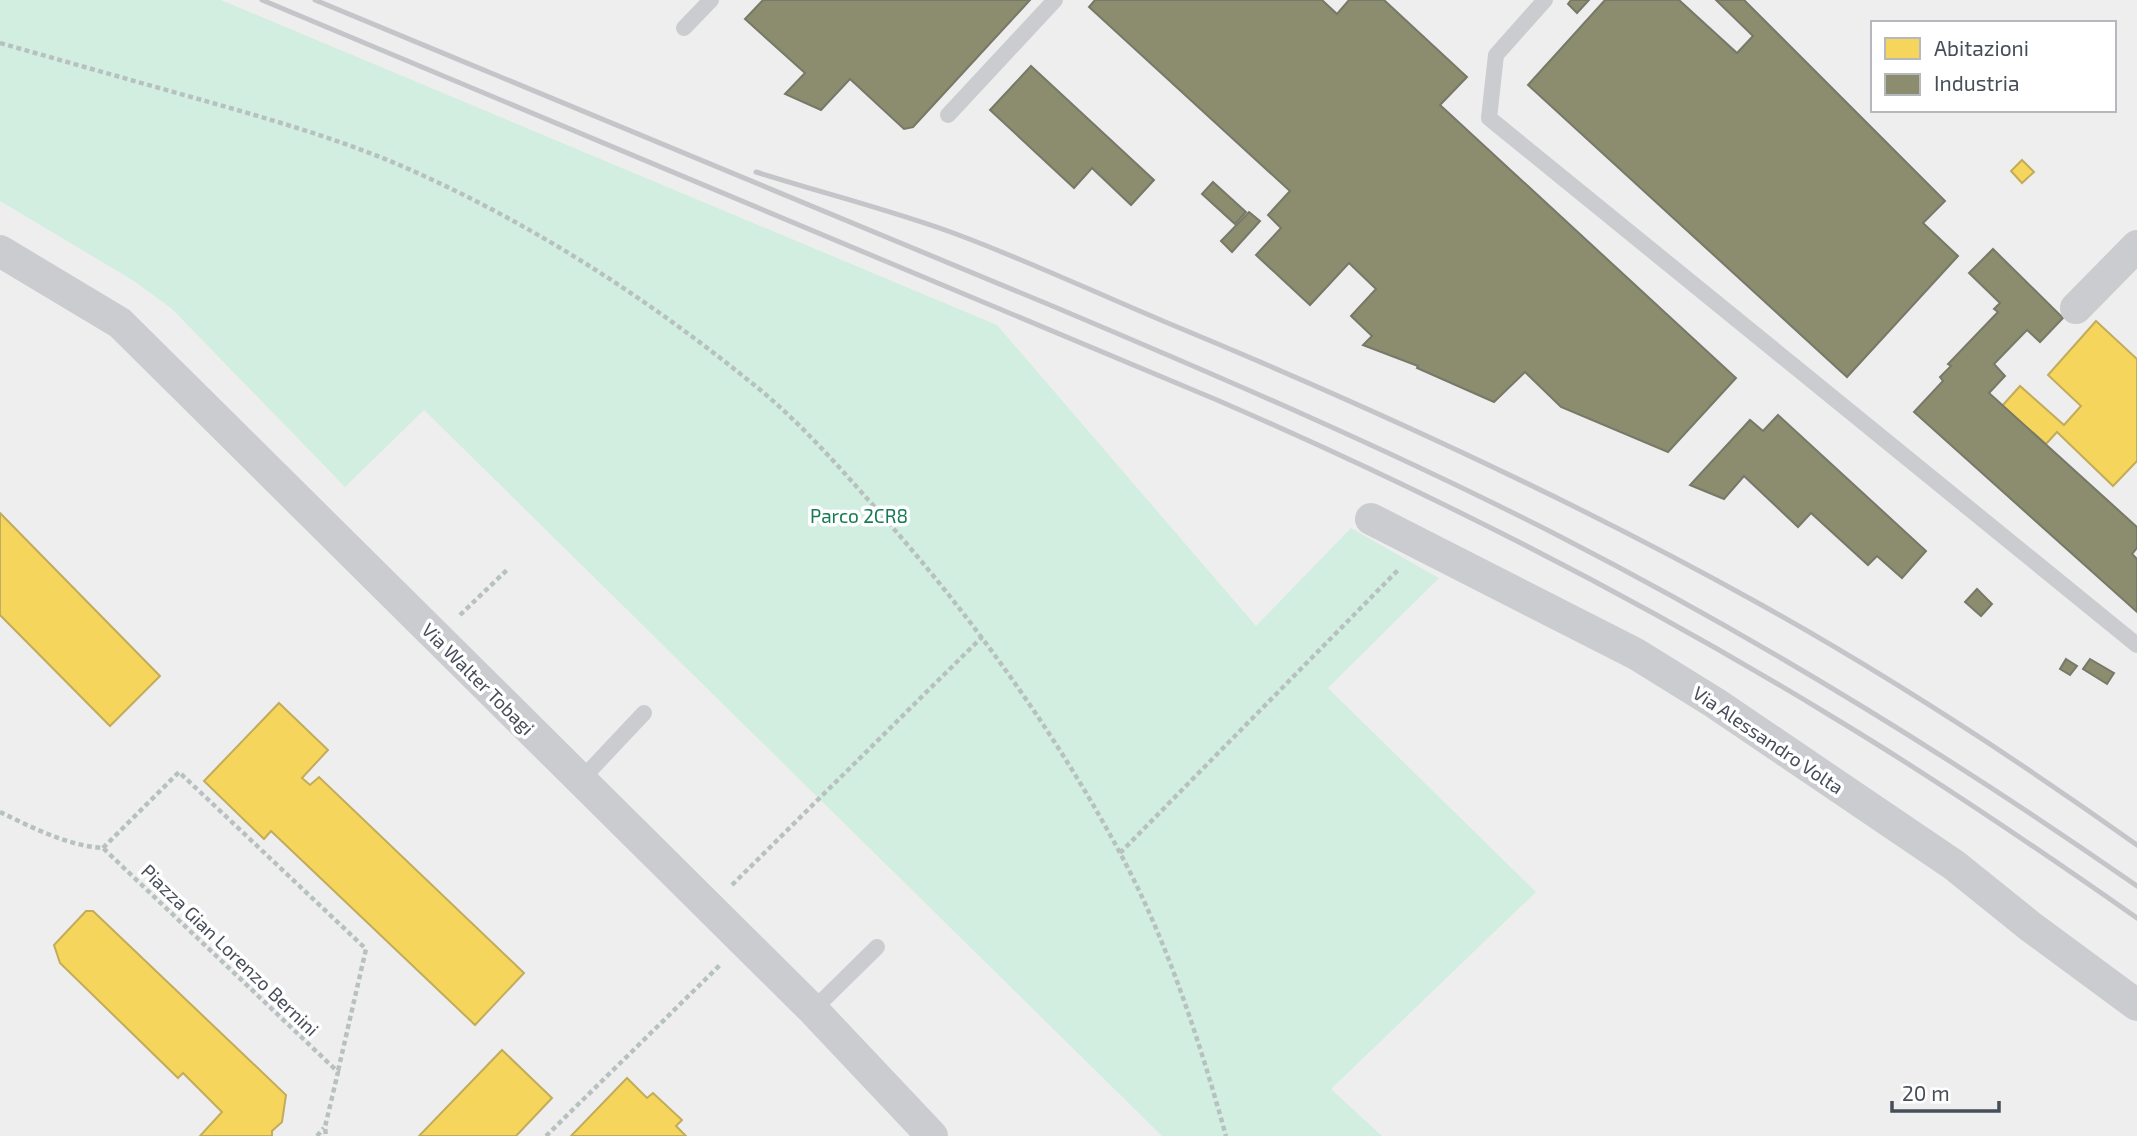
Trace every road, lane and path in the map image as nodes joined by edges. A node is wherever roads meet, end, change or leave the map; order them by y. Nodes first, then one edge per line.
1 (711, 0) edge
2 (1055, 0) edge
3 (1545, 0) edge
4 (684, 28) dead end
5 (0, 43) edge
6 (948, 115) dead end
7 (2137, 246) edge
8 (0, 251) edge
9 (2076, 308) dead end
10 (1371, 519) dead end
11 (1422, 545) junction
12 (509, 568) dead end
13 (982, 637) junction
14 (437, 638) junction
15 (2137, 645) edge
16 (645, 713) dead end
17 (580, 781) junction
18 (0, 811) edge
19 (103, 848) junction
20 (1120, 853) junction
21 (709, 908) junction
22 (743, 942) junction
23 (877, 947) dead end
24 (2137, 1005) edge
25 (813, 1010) junction
26 (338, 1072) junction
27 (325, 1127) junction
28 (550, 1135) edge
29 (317, 1136) edge
30 (326, 1136) edge
31 (932, 1136) edge
32 (1226, 1136) edge

1 - 4 lane
2 - 6 lane
3 - 15 lane
5 - 13 path
7 - 9 street
8 - 14 street, Via Walter Tobagi
10 - 11 street, Via Alessandro Volta
11 - 20 path
11 - 24 street, Via Alessandro Volta
12 - 14 path
13 - 20 path
13 - 21 path
14 - 17 street, Via Walter Tobagi
16 - 17 lane
17 - 21 street, Via Walter Tobagi
18 - 19 path
19 - 26 path, Piazza Gian Lorenzo Bernini
19 - 26 path, Piazza Gian Lorenzo Bernini
20 - 32 path
21 - 22 street, Via Walter Tobagi
22 - 25 street, Via Walter Tobagi
22 - 28 path
23 - 25 lane
25 - 31 street, Via Walter Tobagi
26 - 27 path, Piazza Gian Lorenzo Bernini
27 - 29 path, Piazza Gian Lorenzo Bernini
27 - 30 path, Piazza Gian Lorenzo Bernini

